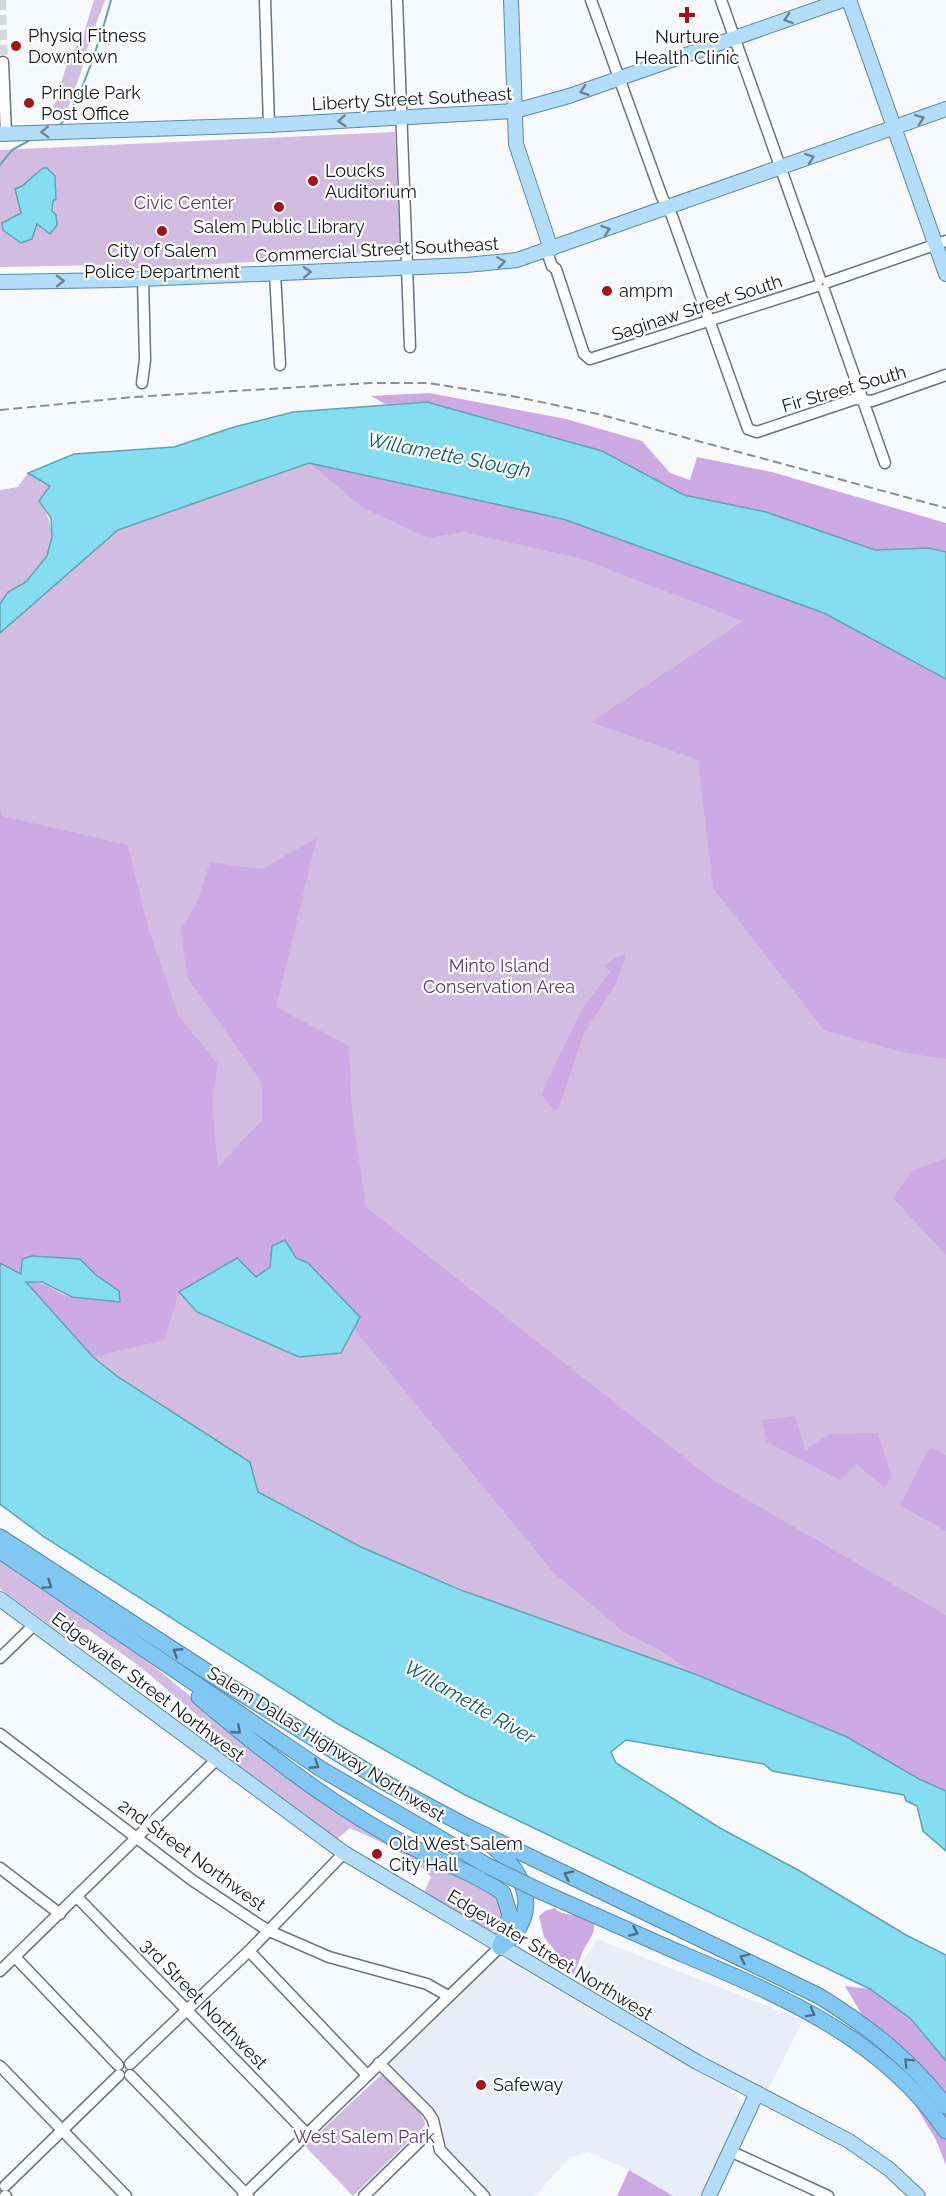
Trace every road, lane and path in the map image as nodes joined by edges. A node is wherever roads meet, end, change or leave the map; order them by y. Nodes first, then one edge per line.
1 (265, 0) edge
2 (397, 0) edge
3 (511, 0) edge
4 (591, 0) edge
5 (721, 0) edge
6 (843, 0) edge
7 (849, 0) edge
8 (735, 38) junction
9 (3, 62) dead end
10 (620, 78) junction
11 (946, 109) edge
12 (515, 111) junction
13 (401, 117) junction
14 (269, 125) junction
15 (894, 128) junction
16 (3, 134) edge
17 (781, 169) junction
18 (668, 208) junction
19 (941, 243) edge
20 (556, 247) junction
21 (406, 267) junction
22 (275, 273) junction
23 (946, 274) edge
24 (143, 279) junction
25 (1, 282) edge
26 (822, 284) junction
27 (709, 321) junction
28 (410, 347) dead end
29 (280, 365) dead end
30 (946, 375) edge
31 (142, 383) dead end
32 (863, 400) junction
33 (885, 463) dead end
34 (0, 1537) edge
35 (0, 1551) edge
36 (0, 1599) edge
37 (34, 1625) junction
38 (0, 1658) edge
39 (162, 1663) junction
40 (0, 1734) edge
41 (215, 1761) junction
42 (466, 1826) junction
43 (138, 1837) junction
44 (344, 1853) junction
45 (0, 1868) edge
46 (77, 1897) junction
47 (60, 1914) junction
48 (267, 1930) junction
49 (500, 1947) junction
50 (249, 1951) junction
51 (15, 1957) junction
52 (0, 1971) edge
53 (448, 1996) junction
54 (188, 2010) junction
55 (380, 2063) junction
56 (0, 2066) edge
57 (124, 2070) junction
58 (367, 2075) junction
59 (757, 2093) junction
60 (946, 2106) edge
61 (62, 2131) junction
62 (946, 2131) edge
63 (435, 2132) junction
64 (307, 2134) junction
65 (730, 2151) junction
66 (4, 2191) edge
67 (245, 2195) edge
68 (365, 2195) edge
69 (126, 2196) edge
70 (484, 2196) edge
71 (709, 2196) edge
72 (828, 2196) edge
73 (918, 2196) edge

1 - 14 street
2 - 13 street
3 - 12 main road
4 - 10 street
5 - 8 street
6 -> 8 main road, Liberty Street Southeast
7 - 15 main road
8 - 10 main road, Liberty Street Southeast
8 - 17 street
9 - 16 street
10 -> 12 main road, Liberty Street Southeast
10 - 18 street
15 -> 11 main road, Commercial Street Southeast
12 - 13 main road, Liberty Street Southeast
12 - 20 main road
13 -> 14 main road, Liberty Street Southeast
13 - 21 street
14 -> 16 main road, Liberty Street Southeast
17 -> 15 main road, Commercial Street Southeast
15 - 19 main road
17 - 18 main road, Commercial Street Southeast
17 - 26 street
20 -> 18 main road, Commercial Street Southeast
18 - 27 street
19 - 23 main road
19 - 26 street, Saginaw Street South
21 -> 20 main road, Commercial Street Southeast
20 - 27 street, Saginaw Street South
22 -> 21 main road, Commercial Street Southeast
21 - 28 street
22 - 24 main road, Commercial Street Southeast
22 - 29 street
25 -> 24 main road, Commercial Street Southeast
24 - 31 street
26 - 27 street, Saginaw Street South
26 - 32 street
27 - 32 street, Fir Street South
30 - 32 street, Fir Street South
32 - 33 street
42 -> 34 highway, Salem Dallas Highway Northwest
35 -> 39 highway, Salem Dallas Highway Northwest
36 - 37 main road, Edgewater Street Northwest
37 - 38 street
37 - 41 main road, Edgewater Street Northwest
39 -> 49 highway
39 -> 62 highway, Salem Dallas Highway Northwest, bridge
40 - 43 street, 2nd Street Northwest
41 - 43 street
41 - 44 main road, Edgewater Street Northwest
42 - 49 highway
60 -> 42 highway, Salem Dallas Highway Northwest
43 - 46 street
43 - 48 street, 2nd Street Northwest
44 - 48 street
44 - 49 main road, Edgewater Street Northwest
45 - 47 street
46 - 47 street
46 - 54 street, 3rd Street Northwest
47 - 51 street
48 - 50 street
48 - 53 street, 2nd Street Northwest
49 - 53 street
49 - 59 main road, Edgewater Street Northwest
50 - 54 street
50 - 58 street
51 - 52 street
51 - 57 street
53 - 55 street
54 - 57 street
54 - 64 street, 3rd Street Northwest
55 - 58 street
55 - 63 street
56 - 61 street
57 - 61 street
57 - 67 street
58 - 64 street
59 - 65 main road
59 - 73 main road, Edgewater Street Northwest
61 - 66 street
61 - 69 street
63 - 68 street
63 - 70 street
64 - 67 street
65 - 71 main road
65 - 72 street

